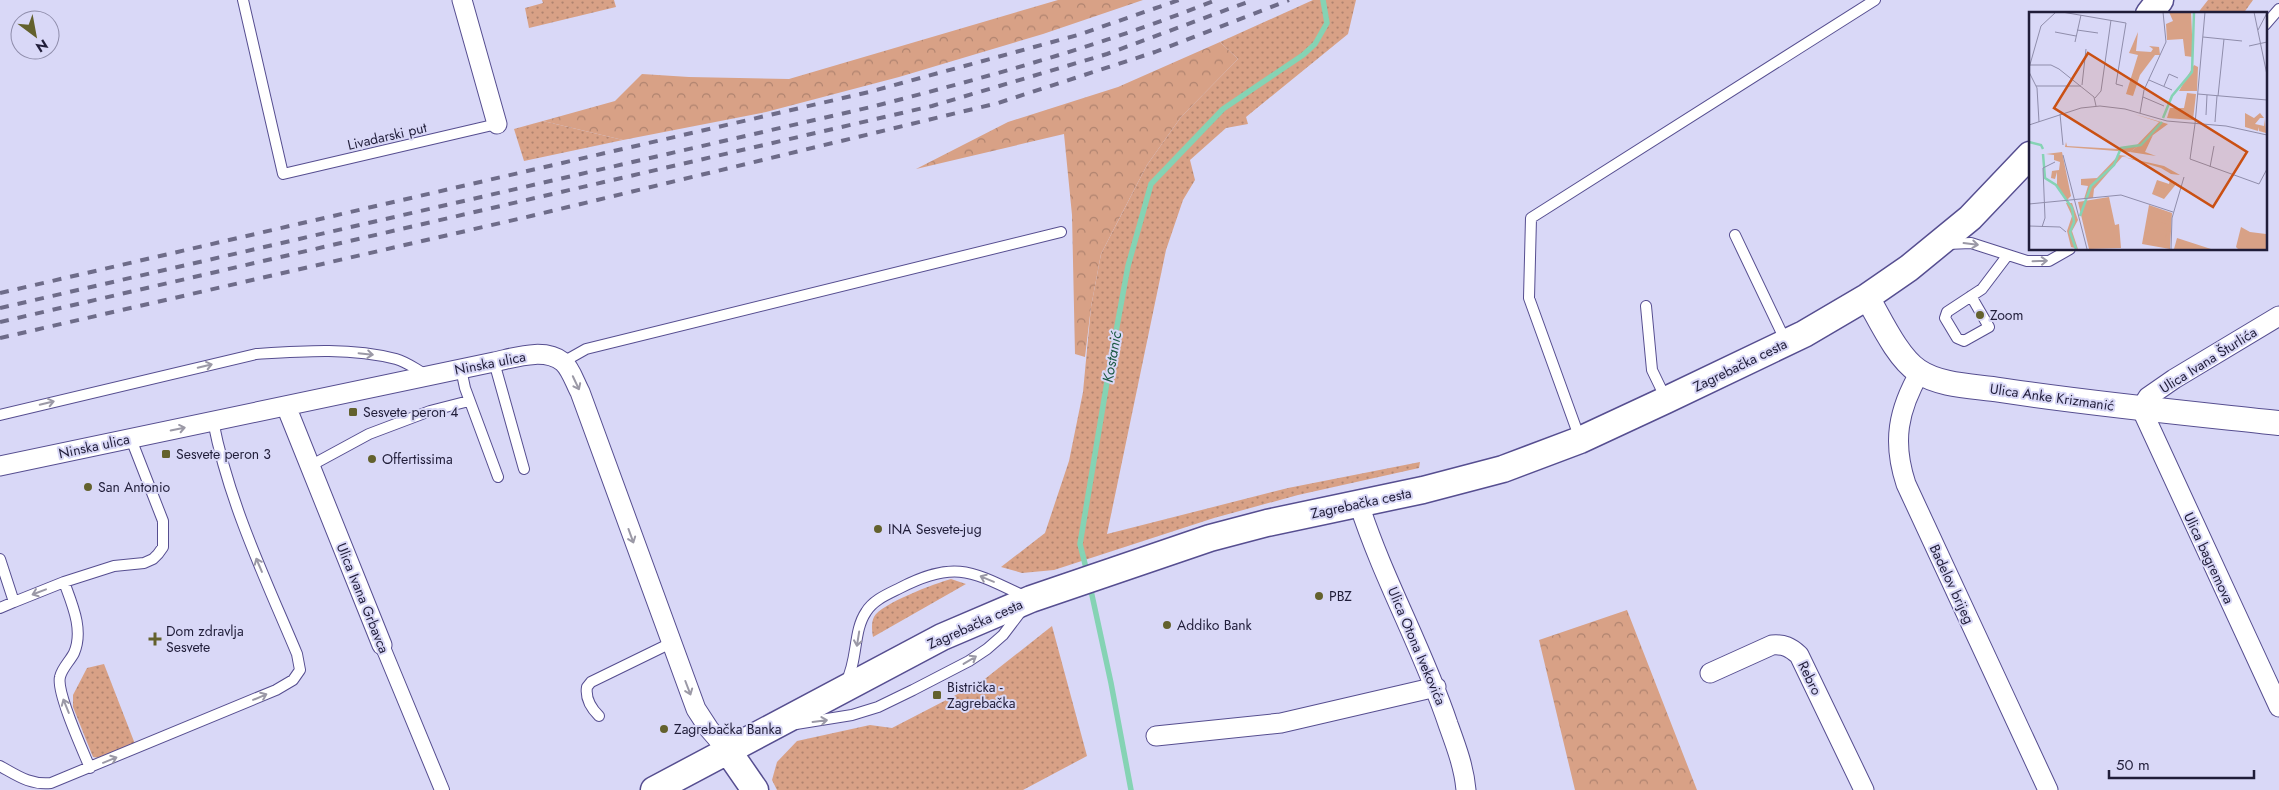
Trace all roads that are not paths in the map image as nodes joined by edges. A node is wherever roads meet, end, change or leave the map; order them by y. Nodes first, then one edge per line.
1 (243, 0) edge
2 (462, 0) edge
3 (1875, 0) edge
4 (2160, 0) edge
5 (2279, 9) edge
6 (2151, 12) edge
7 (2266, 24) edge
8 (497, 124) joint
9 (2029, 156) edge
10 (1061, 232) dead end
11 (1735, 235) dead end
12 (1934, 248) junction
13 (2068, 250) edge
14 (2007, 256) junction
15 (1971, 296) junction
16 (1867, 297) junction
17 (1646, 306) dead end
18 (2279, 316) edge
19 (1786, 343) junction
20 (494, 362) junction
21 (563, 362) junction
22 (461, 369) junction
23 (1920, 372) junction
24 (429, 376) junction
25 (1666, 400) junction
26 (469, 401) junction
27 (286, 406) junction
28 (2140, 408) junction
29 (0, 415) edge
30 (213, 421) junction
31 (2279, 423) edge
32 (131, 439) junction
33 (1580, 440) junction
34 (0, 466) edge
35 (310, 466) junction
36 (524, 469) dead end
37 (498, 477) dead end
38 (1359, 504) junction
39 (0, 559) edge
40 (64, 582) junction
41 (1031, 599) junction
42 (14, 602) junction
43 (0, 608) edge
44 (671, 643) junction
45 (382, 645) joint
46 (1710, 673) dead end
47 (1436, 686) junction
48 (840, 692) junction
49 (2279, 707) edge
50 (599, 716) dead end
51 (772, 727) junction
52 (1156, 736) dead end
53 (728, 751) junction
54 (0, 766) edge
55 (90, 768) junction
56 (442, 790) edge
57 (654, 790) edge
58 (755, 790) edge
59 (1466, 790) edge
60 (1864, 790) edge
61 (2048, 790) edge

1 - 8 lane, Livadarski put
2 - 8 street
3 - 33 lane
4 - 6 main road
5 - 7 lane
9 - 12 main road, Zagrebačka cesta
10 - 21 lane
11 - 19 lane
12 -> 14 lane
12 - 16 main road, Zagrebačka cesta
14 -> 13 lane
14 - 15 lane
15 - 15 lane
16 - 19 main road, Zagrebačka cesta
16 - 23 street, Ulica Anke Krizmanić
17 - 25 lane
18 - 28 street, Ulica Ivana Šturlića
19 - 25 main road, Zagrebačka cesta
20 - 21 street, Ninska ulica
20 - 22 street, Ninska ulica
20 - 36 lane
21 -> 44 street
22 - 24 street, Ninska ulica
22 - 26 lane
23 - 28 street, Ulica Anke Krizmanić
23 - 61 street, Badelov brijeg
24 - 27 street, Ninska ulica
29 -> 24 lane
25 - 33 main road, Zagrebačka cesta
26 - 35 lane
26 - 37 lane
27 - 30 street, Ninska ulica
27 - 35 street, Ulica Ivana Grbavca
28 - 31 street, Ulica Anke Krizmanić
28 - 49 street, Ulica bagremova
32 -> 30 street, Ninska ulica
55 -> 30 lane
32 - 34 street, Ninska ulica
32 - 40 lane
33 - 38 main road, Zagrebačka cesta
35 - 45 street, Ulica Ivana Grbavca
38 - 41 main road, Zagrebačka cesta
38 - 47 street, Ulica Otona Ivekovića
39 - 42 lane
40 -> 42 lane
55 -> 40 lane
41 - 48 main road, Zagrebačka cesta
41 -> 48 lane
51 -> 41 lane
42 - 43 lane
44 - 50 lane
44 -> 53 street
45 - 56 street, Ulica Ivana Grbavca
46 - 60 street, Rebro
47 - 52 street
47 - 59 street, Ulica Otona Ivekovića
48 - 51 main road, Zagrebačka cesta
51 - 53 main road, Zagrebačka cesta
53 - 57 main road, Zagrebačka cesta
53 - 58 main road
54 - 55 lane

